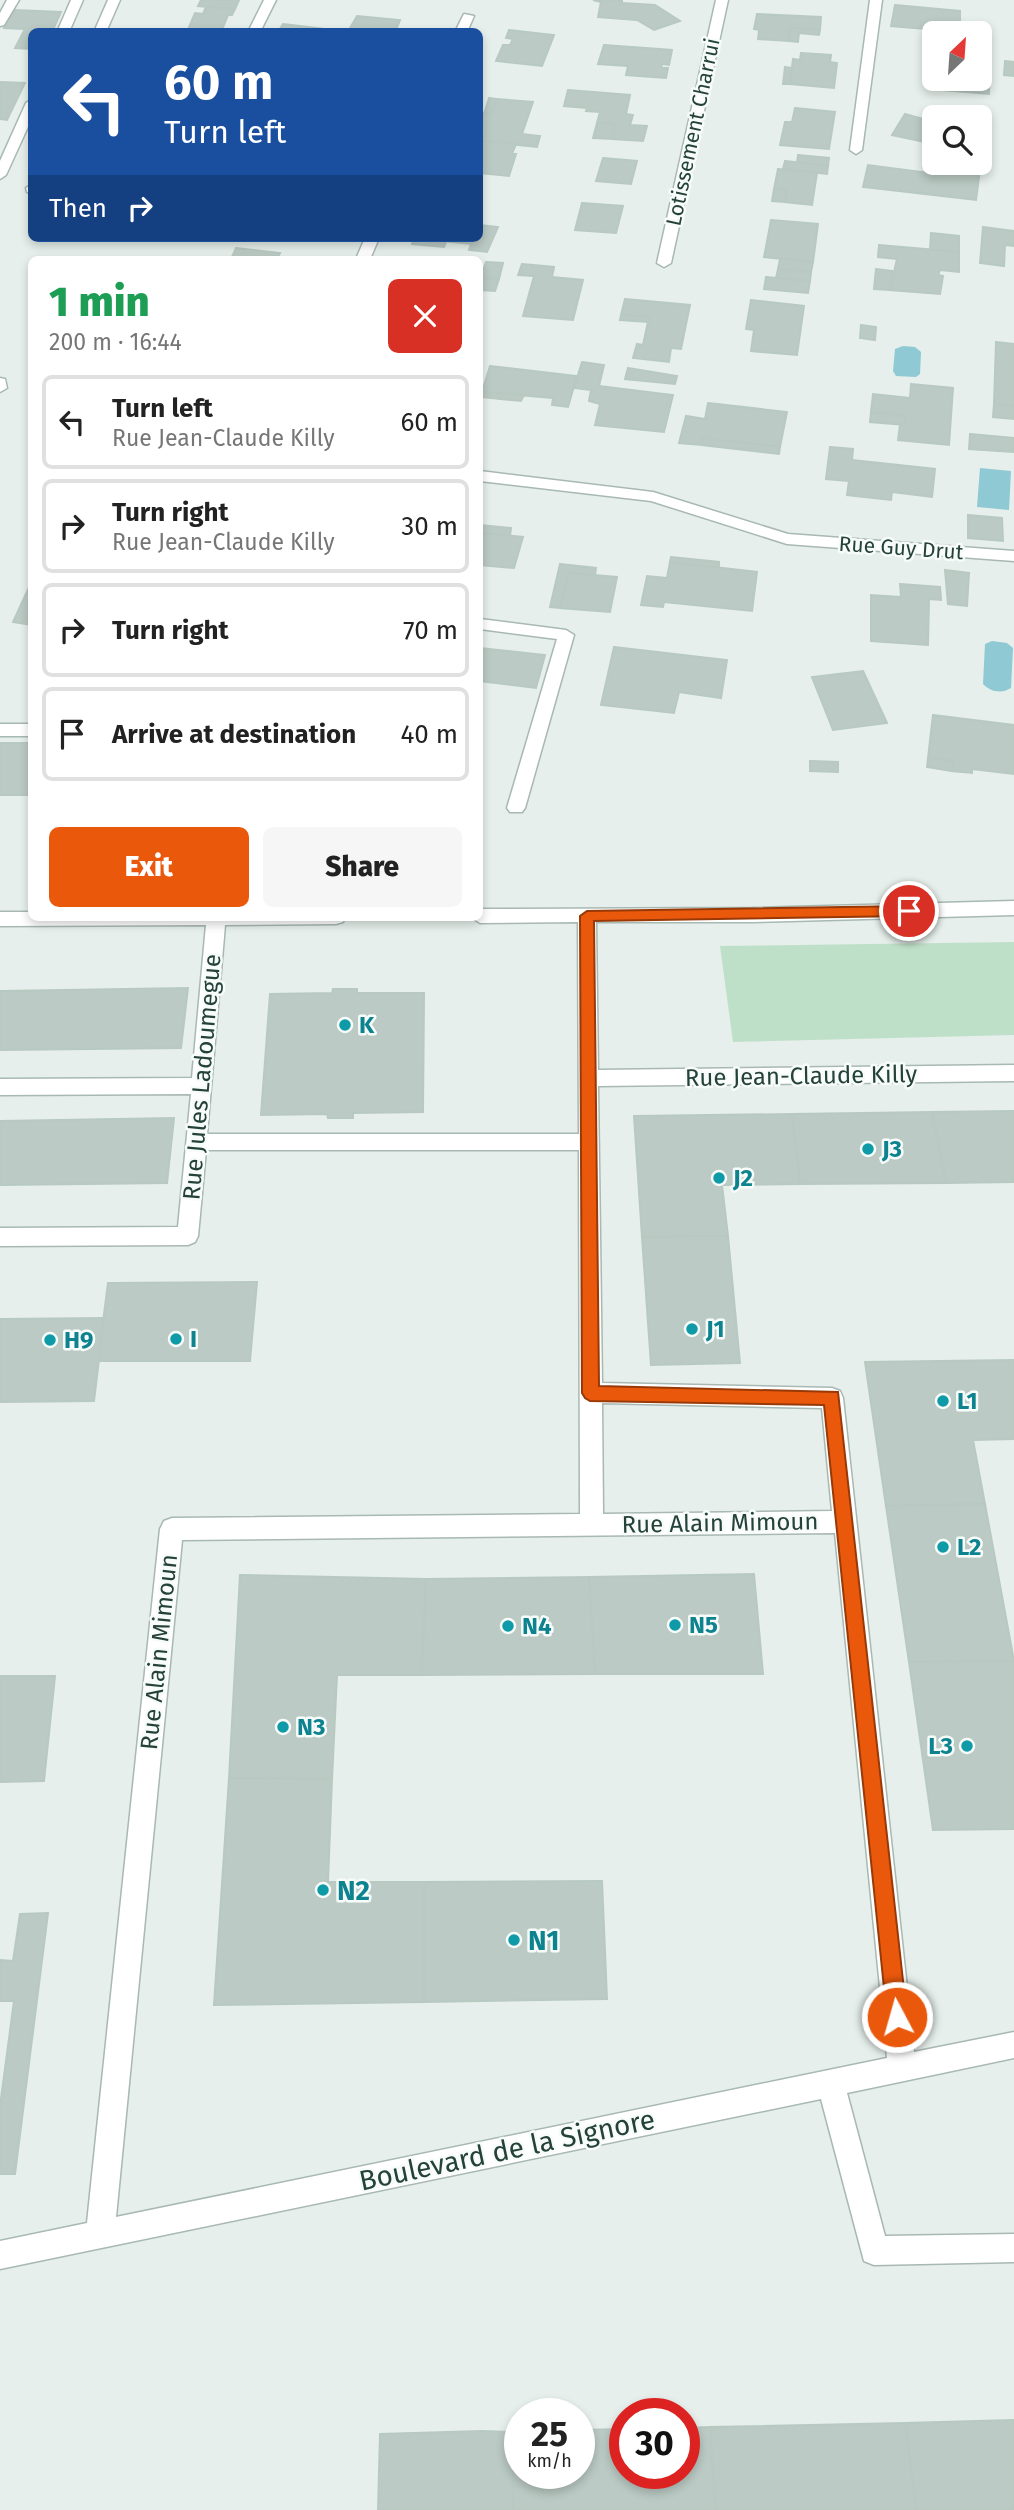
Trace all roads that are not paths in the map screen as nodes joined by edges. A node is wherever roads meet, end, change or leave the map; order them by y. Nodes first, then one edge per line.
1 (13, 0) edge
2 (77, 0) edge
3 (114, 0) edge
4 (270, 0) edge
5 (722, 0) edge
6 (876, 0) edge
7 (468, 16) dead end
8 (0, 23) edge
9 (65, 28) edge
10 (102, 28) edge
11 (256, 28) edge
12 (463, 28) edge
13 (28, 112) edge
14 (856, 150) dead end
15 (0, 175) edge
16 (664, 263) dead end
17 (483, 476) edge
18 (1014, 556) edge
19 (483, 624) edge
20 (0, 730) edge
21 (28, 730) edge
22 (516, 808) dead end
23 (1014, 908) edge
24 (483, 916) edge
25 (587, 916) junction
26 (0, 919) edge
27 (28, 919) edge
28 (216, 921) edge
29 (1014, 1073) edge
30 (588, 1078) junction
31 (202, 1086) junction
32 (0, 1087) edge
33 (197, 1142) junction
34 (589, 1142) junction
35 (0, 1237) edge
36 (590, 1393) junction
37 (844, 1522) junction
38 (592, 1524) junction
39 (1014, 2045) edge
40 (902, 2068) junction
41 (831, 2083) junction
42 (100, 2234) junction
43 (1014, 2248) edge
44 (0, 2255) edge

1 - 8 street
2 - 9 street
3 - 10 street
4 - 11 street
5 - 16 street, Lotissement Charrui
6 - 14 street
7 - 12 street
13 - 15 street
17 - 18 street, Rue Guy Drut
19 - 22 street
20 - 21 street
23 - 25 street
24 - 25 street
25 - 30 street
26 - 27 street
28 - 31 street, Rue Jules Ladoumegue
29 - 30 street, Rue Jean-Claude Killy
30 - 34 street
31 - 32 street
31 - 33 street, Rue Jules Ladoumegue
33 - 34 street
33 - 35 street, Rue Jules Ladoumegue
34 - 36 street
36 - 37 street
36 - 38 street
37 - 38 street, Rue Alain Mimoun
37 - 40 street
38 - 42 street, Rue Alain Mimoun
39 - 40 street, Boulevard de la Signore
40 - 41 street, Boulevard de la Signore
41 - 42 street, Boulevard de la Signore
41 - 43 street
42 - 44 street, Boulevard de la Signore

